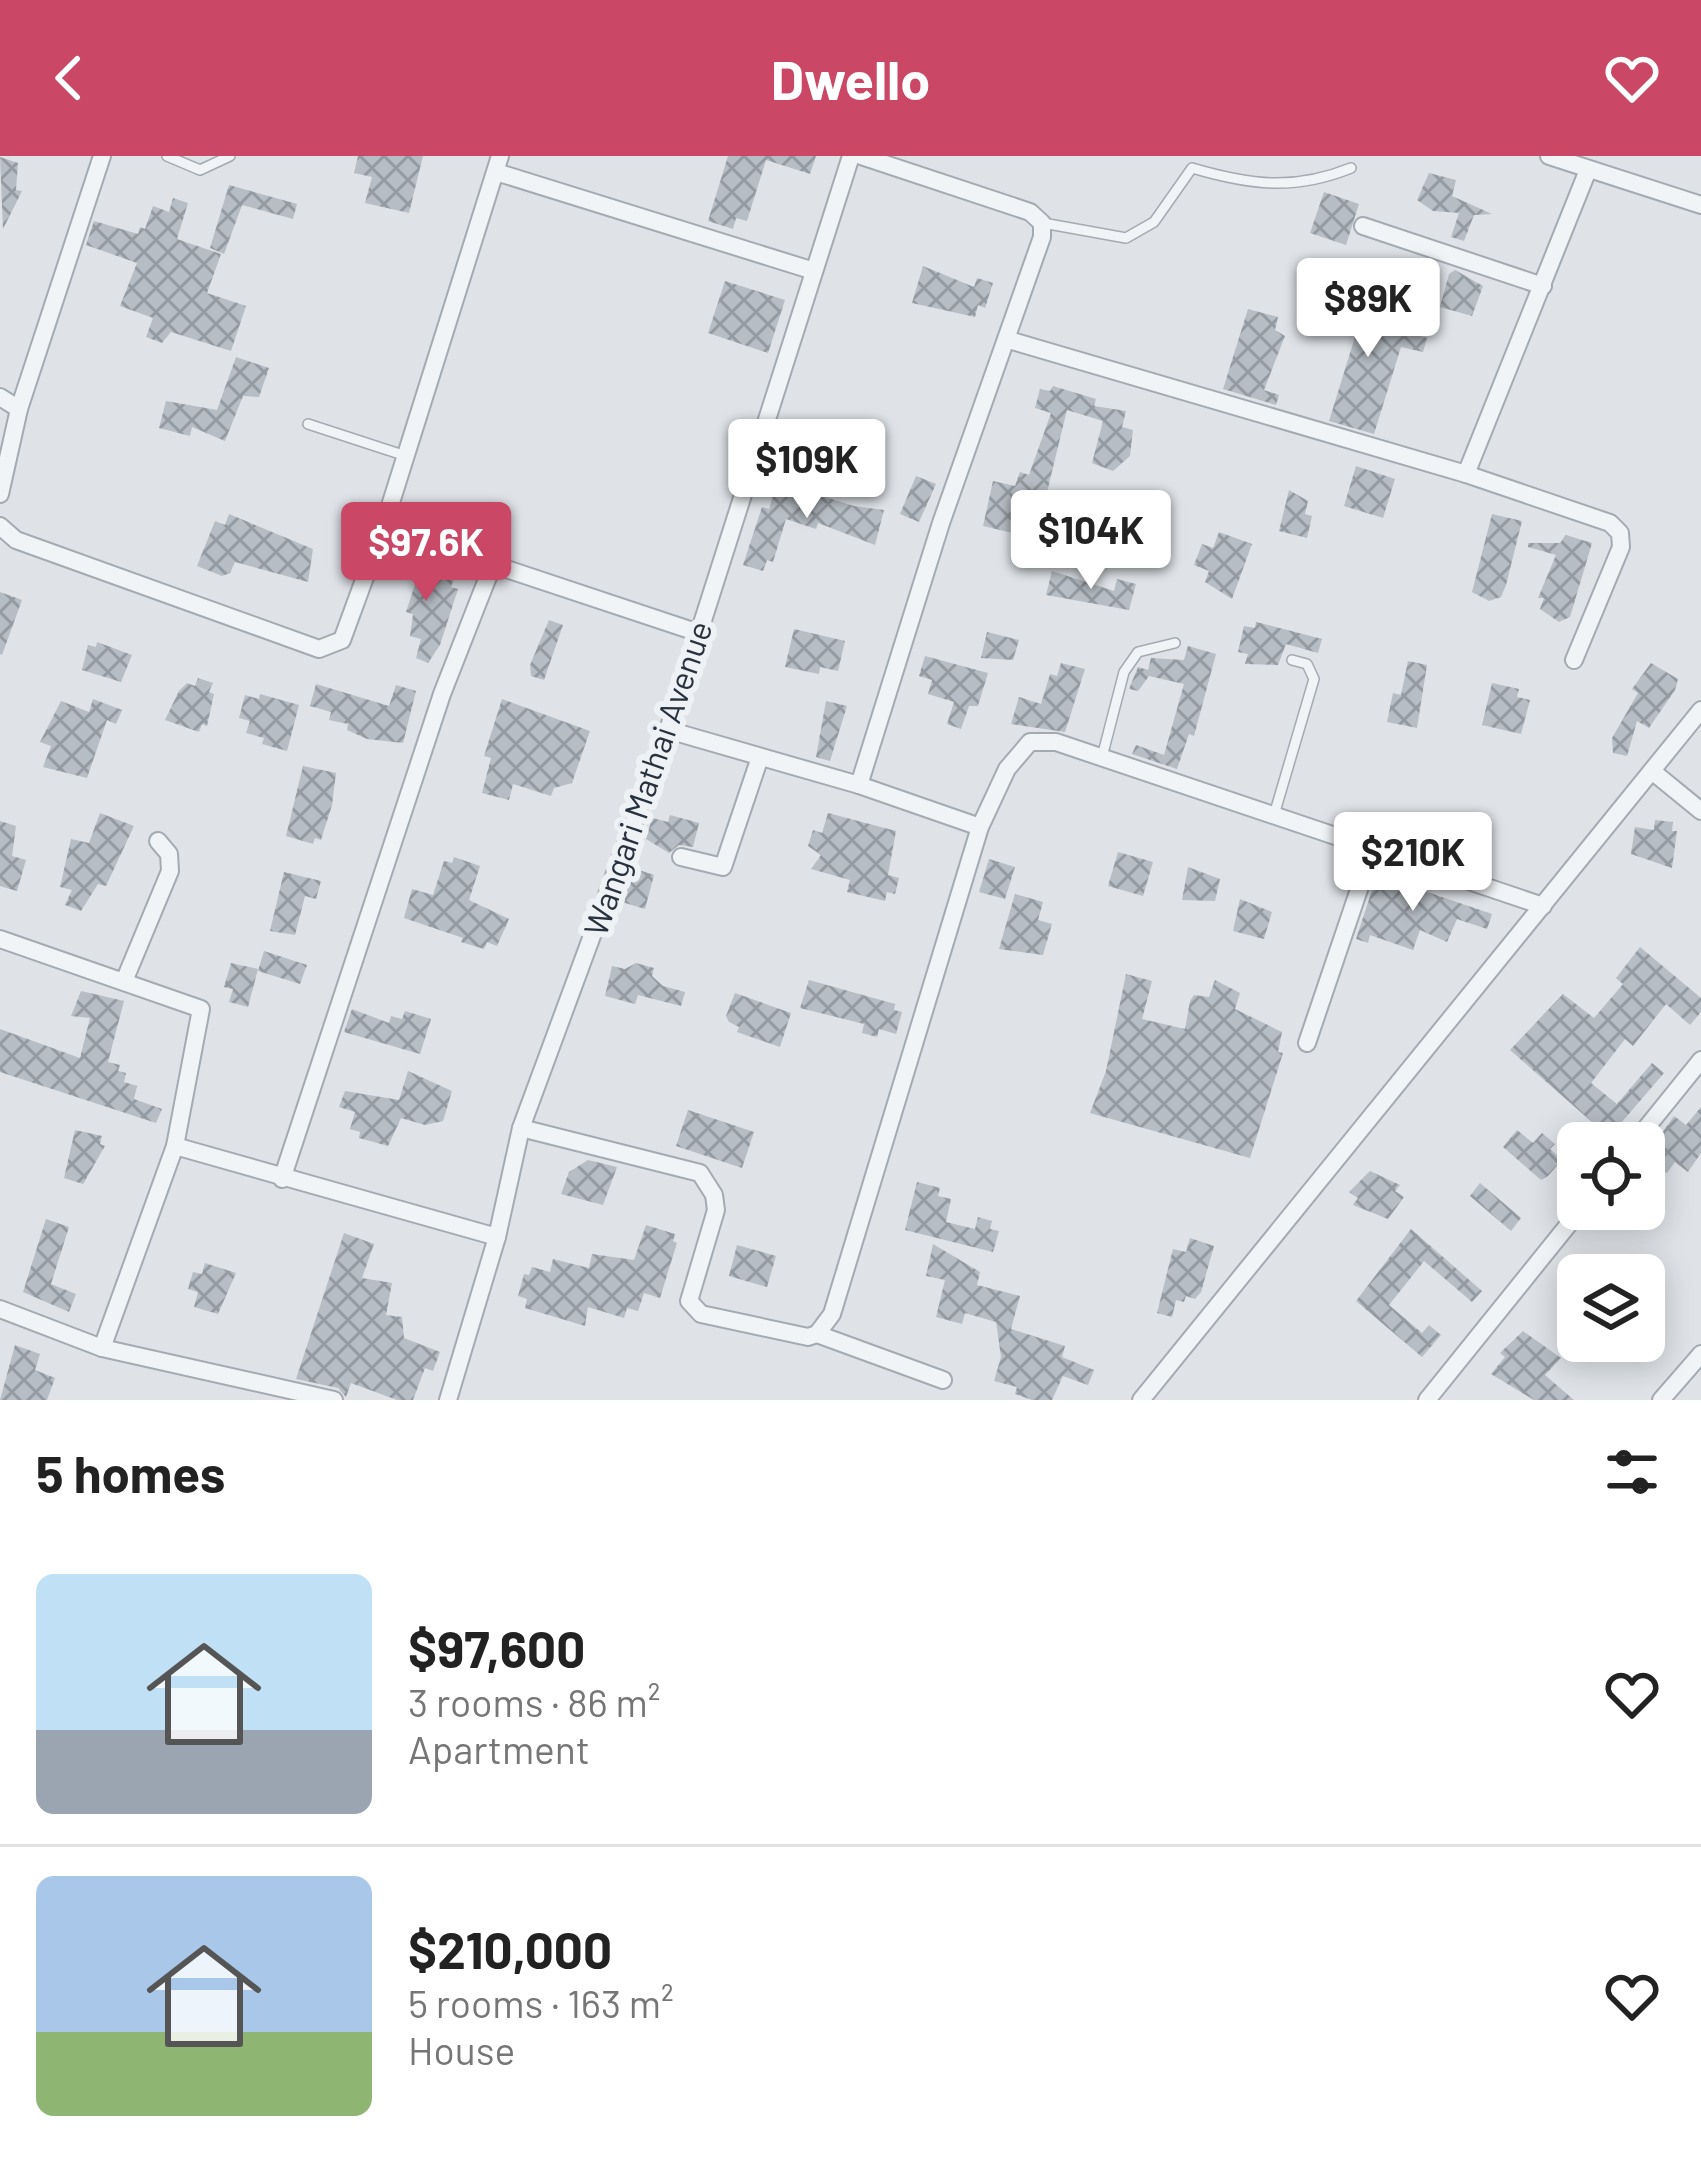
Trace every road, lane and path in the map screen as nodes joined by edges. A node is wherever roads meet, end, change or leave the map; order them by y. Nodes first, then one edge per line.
1 (102, 156) edge
2 (167, 156) edge
3 (230, 156) edge
4 (850, 156) edge
5 (861, 156) edge
6 (1550, 156) edge
7 (498, 164) edge
8 (1351, 168) dead end
9 (1588, 170) junction
10 (1701, 205) edge
11 (1042, 223) junction
12 (1363, 226) dead end
13 (814, 271) junction
14 (1543, 286) junction
15 (1009, 340) junction
16 (0, 397) edge
17 (19, 409) junction
18 (308, 424) dead end
19 (406, 456) junction
20 (1466, 474) junction
21 (0, 494) edge
22 (0, 526) edge
23 (383, 528) junction
24 (493, 564) junction
25 (699, 633) junction
26 (1174, 643) dead end
27 (1292, 660) dead end
28 (1574, 660) dead end
29 (1701, 710) edge
30 (668, 730) junction
31 (760, 757) junction
32 (1102, 757) junction
33 (1652, 771) junction
34 (859, 785) junction
35 (1701, 811) edge
36 (1274, 815) junction
37 (980, 827) junction
38 (158, 841) dead end
39 (1373, 848) junction
40 (680, 857) dead end
41 (1543, 906) junction
42 (0, 939) edge
43 (125, 979) junction
44 (1307, 1043) dead end
45 (1701, 1060) edge
46 (1651, 1122) edge
47 (521, 1128) junction
48 (176, 1146) junction
49 (282, 1179) junction
50 (1564, 1230) edge
51 (497, 1237) junction
52 (0, 1309) edge
53 (817, 1334) junction
54 (102, 1348) junction
55 (1701, 1354) edge
56 (943, 1380) dead end
57 (334, 1400) edge
58 (448, 1400) edge
59 (1141, 1400) edge
60 (1426, 1400) edge
61 (1661, 1400) edge

1 - 17 street
2 - 3 lane
4 - 13 street, Wangari Mathai Avenue
5 - 11 street
6 - 9 street
7 - 13 street
7 - 19 street
8 - 11 lane
9 - 10 street
9 - 14 street
11 - 15 street
12 - 14 street
13 - 25 street, Wangari Mathai Avenue
14 - 20 street
15 - 20 street
15 - 34 street
16 - 17 street
17 - 21 street
18 - 19 lane
19 - 23 street
20 - 28 street
22 - 23 street
23 - 24 street
24 - 25 street
24 - 49 street
25 - 30 street, Wangari Mathai Avenue
26 - 32 lane
27 - 36 lane
29 - 33 street
30 - 31 street
30 - 47 street, Wangari Mathai Avenue
31 - 34 street
31 - 40 street
32 - 36 street
32 - 37 street
33 - 35 street
33 - 41 street
34 - 37 street
36 - 39 street
37 - 53 street
38 - 43 street
39 - 41 street
39 - 44 street
41 - 59 street
42 - 43 street
43 - 48 street
45 - 46 street
47 - 51 street, Wangari Mathai Avenue
47 - 53 street
48 - 49 street
48 - 54 street
49 - 51 street
50 - 60 street
51 - 58 street, Wangari Mathai Avenue
52 - 54 street
53 - 56 street
54 - 57 street
55 - 61 street

